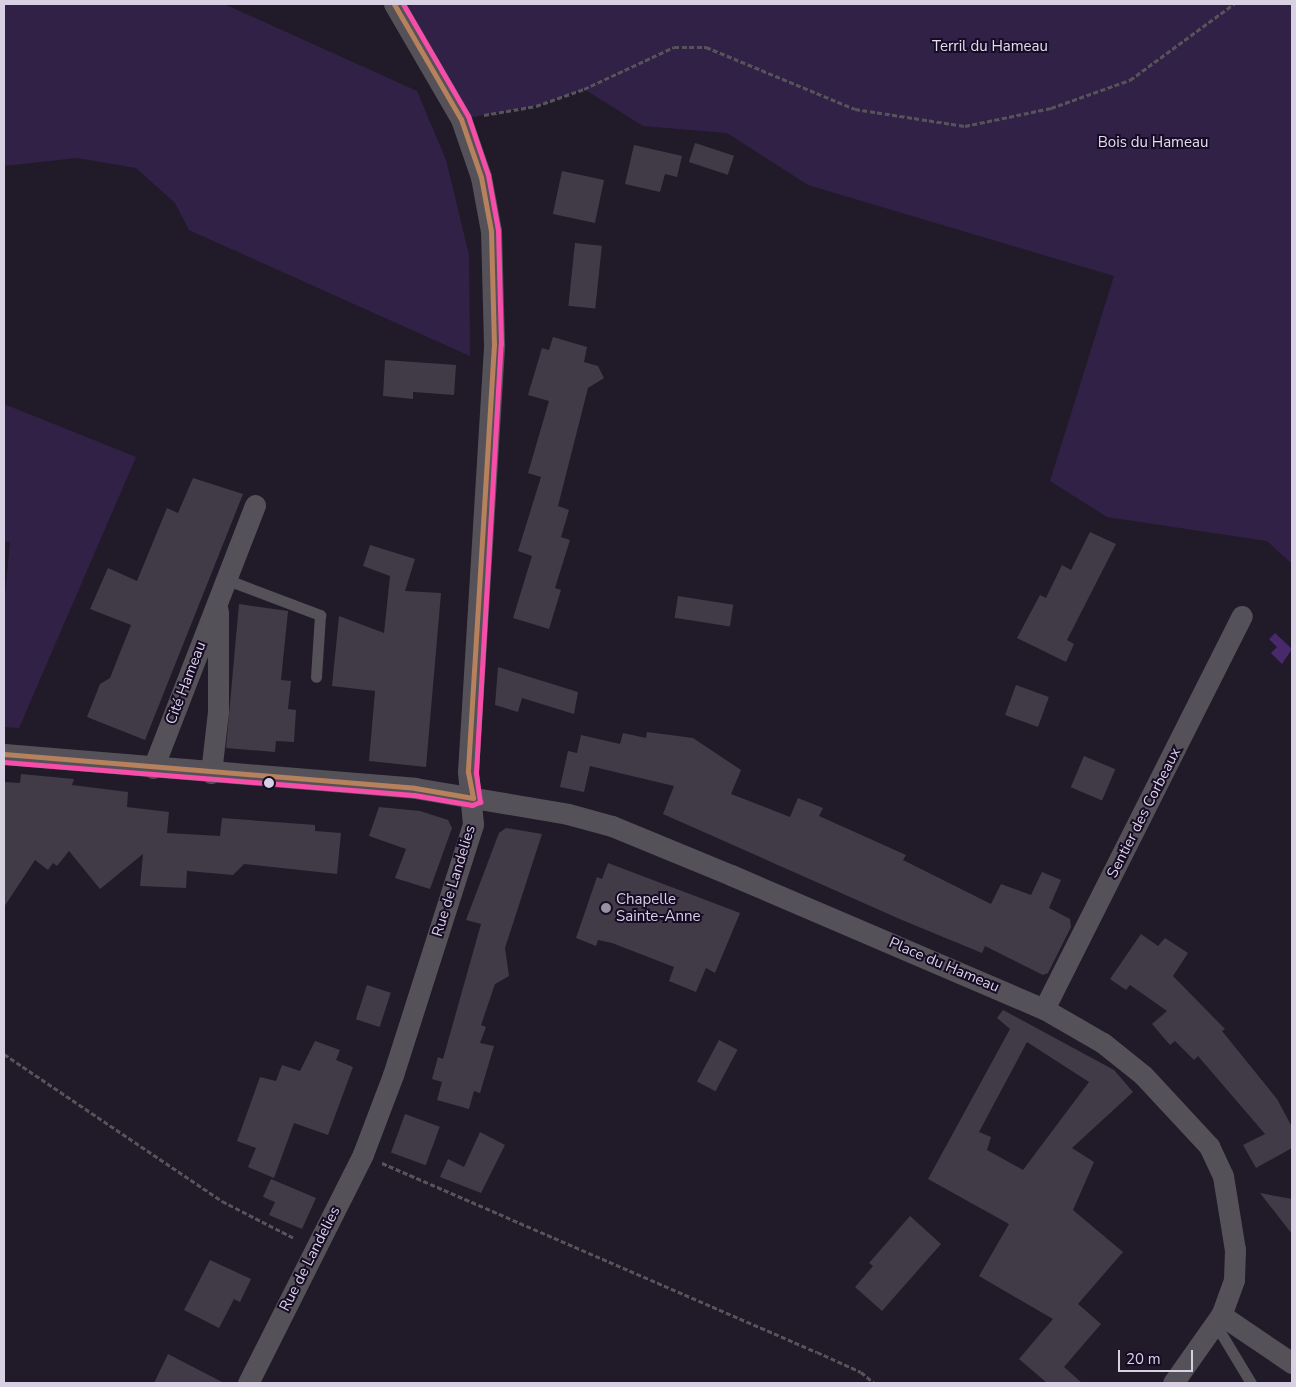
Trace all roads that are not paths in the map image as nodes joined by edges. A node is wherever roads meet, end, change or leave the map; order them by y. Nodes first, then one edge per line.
1 (394, 4) edge
2 (255, 505) dead end
3 (222, 589) junction
4 (1242, 616) dead end
5 (316, 677) dead end
6 (4, 754) edge
7 (153, 768) junction
8 (211, 773) junction
9 (473, 798) junction
10 (1044, 1009) junction
11 (1219, 1320) junction
12 (1286, 1356) edge
13 (248, 1383) edge
14 (1173, 1383) edge
15 (1251, 1383) edge

1 - 9 street, Rue de Landelies
2 - 3 street, Cité Hameau
3 - 5 lane
3 - 7 street, Cité Hameau
3 - 8 street, Cité Hameau
4 - 10 street, Sentier des Corbeaux
6 - 7 street, Place du Hameau
7 - 8 street, Place du Hameau
8 - 9 street, Place du Hameau
9 - 10 street, Place du Hameau
9 - 13 street, Rue de Landelies
10 - 11 street, Place du Hameau
11 - 12 street
11 - 14 street, Place du Hameau
11 - 15 lane

